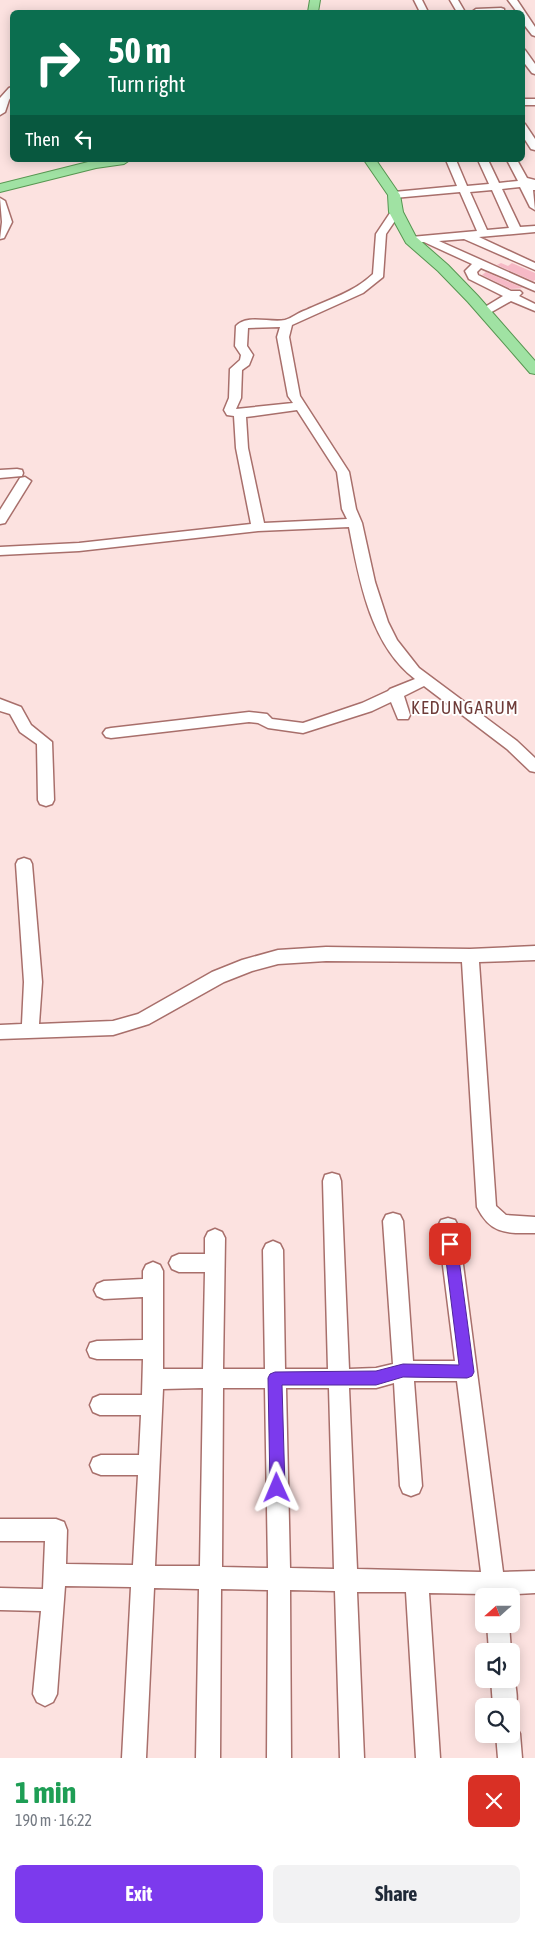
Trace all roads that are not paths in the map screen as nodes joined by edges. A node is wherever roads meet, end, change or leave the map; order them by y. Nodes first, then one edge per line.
1 (512, 0) edge
2 (521, 10) edge
3 (525, 16) edge
4 (534, 30) edge
5 (525, 56) edge
6 (535, 71) edge
7 (10, 92) edge
8 (0, 112) edge
9 (526, 130) edge
10 (535, 147) edge
11 (110, 162) edge
12 (371, 162) edge
13 (452, 162) edge
14 (484, 162) edge
15 (513, 162) edge
16 (529, 185) edge
17 (496, 187) junction
18 (0, 188) edge
19 (465, 190) junction
20 (394, 195) junction
21 (0, 201) edge
22 (535, 207) edge
23 (396, 212) junction
24 (535, 229) edge
25 (513, 231) junction
26 (483, 233) junction
27 (465, 235) junction
28 (0, 236) edge
29 (418, 239) junction
30 (514, 259) junction
31 (479, 263) junction
32 (535, 267) edge
33 (533, 285) edge
34 (510, 296) junction
35 (535, 308) edge
36 (484, 312) junction
37 (287, 323) junction
38 (535, 370) edge
39 (300, 406) junction
40 (240, 414) junction
41 (0, 474) edge
42 (0, 520) edge
43 (355, 523) junction
44 (258, 526) junction
45 (0, 551) edge
46 (425, 680) junction
47 (395, 692) junction
48 (0, 704) edge
49 (403, 716) dead end
50 (110, 733) dead end
51 (535, 767) edge
52 (46, 800) dead end
53 (24, 864) dead end
54 (535, 953) edge
55 (470, 956) junction
56 (0, 1032) edge
57 (30, 1032) junction
58 (332, 1181) dead end
59 (393, 1222) dead end
60 (535, 1225) edge
61 (448, 1226) dead end
62 (215, 1238) dead end
63 (273, 1250) dead end
64 (179, 1262) dead end
65 (214, 1263) junction
66 (104, 1290) dead end
67 (153, 1349) junction
68 (97, 1350) dead end
69 (403, 1370) junction
70 (467, 1372) junction
71 (275, 1378) junction
72 (340, 1378) junction
73 (152, 1379) junction
74 (213, 1379) junction
75 (100, 1405) dead end
76 (151, 1405) junction
77 (100, 1465) dead end
78 (148, 1465) junction
79 (411, 1486) dead end
80 (0, 1530) edge
81 (55, 1574) junction
82 (142, 1576) junction
83 (210, 1578) junction
84 (279, 1579) junction
85 (346, 1580) junction
86 (416, 1582) junction
87 (535, 1582) edge
88 (475, 1588) edge
89 (495, 1588) edge
90 (505, 1588) edge
91 (0, 1599) edge
92 (52, 1600) junction
93 (45, 1694) dead end
94 (509, 1743) edge
95 (134, 1758) edge
96 (208, 1758) edge
97 (279, 1758) edge
98 (352, 1758) edge
99 (428, 1758) edge
100 (510, 1758) edge

1 - 2 street
3 - 4 street
5 - 6 street
7 - 8 street
9 - 10 street
11 - 18 main road
12 - 20 main road
13 - 19 street
14 - 17 street
15 - 16 street
16 - 17 street
16 - 22 street
17 - 19 street
17 - 25 street
19 - 20 street
19 - 26 street
20 - 23 main road
21 - 28 street
23 - 29 main road
23 - 37 street
24 - 25 street
25 - 26 street
25 - 30 street
26 - 27 street
27 - 29 street
27 - 30 street
29 - 31 street
29 - 36 main road
30 - 32 street
31 - 33 street
31 - 34 street
33 - 34 street
34 - 35 street
34 - 36 street
36 - 38 main road
37 - 39 street
37 - 40 street
39 - 40 street
39 - 43 street
40 - 44 street
41 - 42 street
43 - 44 street
43 - 46 street
44 - 45 street
46 - 47 street
46 - 51 street
47 - 49 street
47 - 50 street
48 - 52 street
53 - 57 street
54 - 55 street
55 - 57 street
55 - 60 street
56 - 57 street
58 - 72 street
59 - 69 street
61 - 70 street
62 - 65 street
63 - 71 street
64 - 65 street
65 - 74 street
66 - 67 street
67 - 68 street
67 - 73 street
69 - 70 street
69 - 72 street
69 - 79 street
70 - 89 street
71 - 72 street
71 - 74 street
71 - 84 street
72 - 85 street
73 - 74 street
73 - 76 street
74 - 83 street
75 - 76 street
76 - 78 street
77 - 78 street
78 - 82 street
80 - 81 street
81 - 82 street
81 - 92 street
82 - 83 street
82 - 95 street
83 - 84 street
83 - 96 street
84 - 85 street
84 - 97 street
85 - 86 street
85 - 98 street
86 - 88 street
86 - 99 street
87 - 90 street
91 - 92 street
92 - 93 street
94 - 100 street

